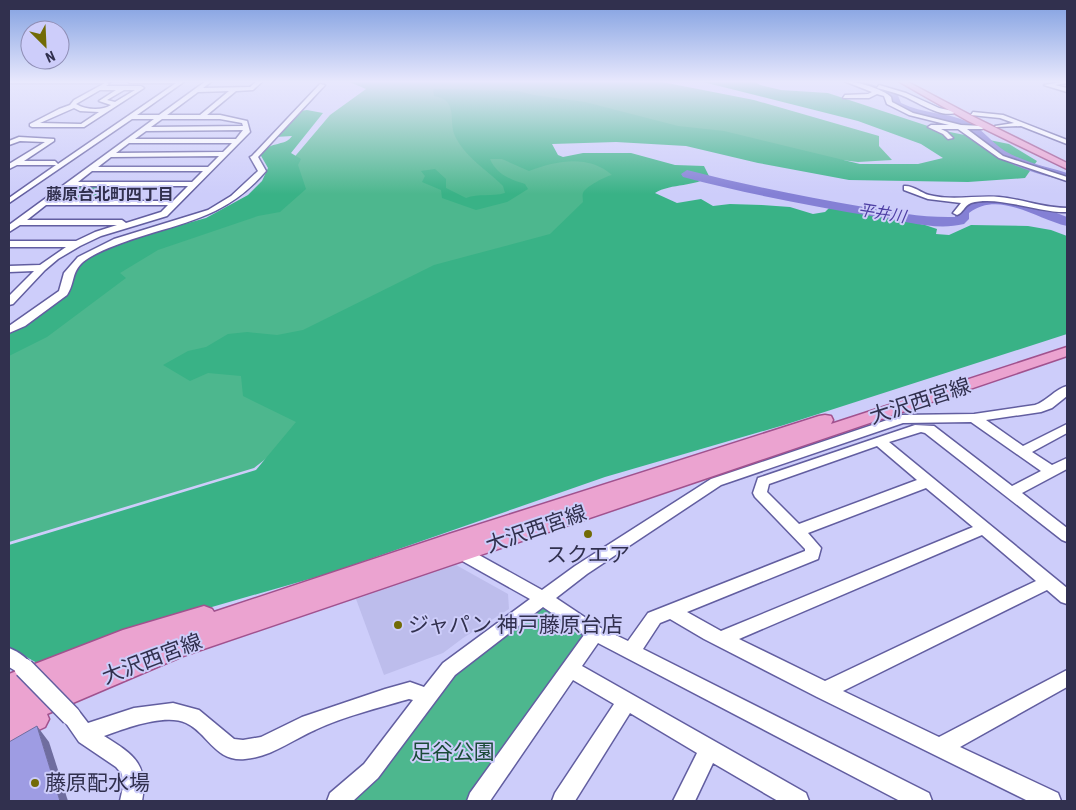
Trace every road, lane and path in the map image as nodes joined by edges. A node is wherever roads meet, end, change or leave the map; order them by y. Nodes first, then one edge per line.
1 (44, 119) edge
2 (88, 119) edge
3 (92, 119) joint
4 (121, 119) edge
5 (127, 119) edge
6 (158, 119) edge
7 (228, 119) edge
8 (290, 119) edge
9 (932, 119) edge
10 (971, 119) edge
11 (980, 119) edge
12 (1008, 119) edge
13 (1021, 124) junction
14 (998, 126) dead end
15 (963, 127) junction
16 (982, 127) dead end
17 (246, 128) junction
18 (920, 128) dead end
19 (932, 128) junction
20 (144, 129) junction
21 (950, 138) dead end
22 (128, 141) junction
23 (238, 141) junction
24 (1067, 142) edge
25 (9, 143) edge
26 (225, 154) junction
27 (109, 155) junction
28 (13, 162) edge
29 (1067, 162) edge
30 (55, 163) junction
31 (1067, 166) edge
32 (9, 167) edge
33 (91, 168) junction
34 (210, 169) junction
35 (1067, 179) edge
36 (69, 184) junction
37 (195, 184) junction
38 (907, 188) dead end
39 (9, 194) edge
40 (9, 201) edge
41 (969, 201) junction
42 (44, 203) junction
43 (176, 203) junction
44 (1067, 210) edge
45 (957, 213) dead end
46 (18, 222) junction
47 (132, 222) junction
48 (9, 230) edge
49 (9, 244) edge
50 (77, 244) junction
51 (42, 268) junction
52 (9, 269) edge
53 (11, 299) edge
54 (9, 330) edge
55 (1067, 341) edge
56 (1067, 351) edge
57 (1067, 390) edge
58 (974, 418) junction
59 (1067, 428) edge
60 (879, 441) junction
61 (1022, 452) junction
62 (1067, 463) edge
63 (1052, 472) junction
64 (929, 481) junction
65 (1011, 493) junction
66 (985, 528) junction
67 (796, 531) junction
68 (1067, 536) edge
69 (460, 546) junction
70 (1049, 582) junction
71 (1067, 597) edge
72 (544, 599) junction
73 (672, 611) junction
74 (263, 612) junction
75 (595, 633) junction
76 (723, 638) junction
77 (631, 651) junction
78 (9, 656) edge
79 (571, 669) junction
80 (1067, 678) edge
81 (9, 685) edge
82 (824, 691) junction
83 (426, 698) junction
84 (9, 701) edge
85 (626, 702) junction
86 (9, 719) edge
87 (9, 732) edge
88 (85, 734) junction
89 (940, 747) junction
90 (709, 749) junction
91 (131, 801) edge
92 (338, 801) edge
93 (478, 801) edge
94 (562, 801) edge
95 (684, 801) edge
96 (798, 801) edge
97 (921, 801) edge
98 (1050, 801) edge

1 - 3 street
2 - 3 street
4 - 30 street
5 - 40 street
6 - 20 street
7 - 17 street
8 - 54 street
9 - 15 street
10 - 31 main road
11 - 29 main road
12 - 13 street
13 - 14 street
13 - 24 street
15 - 16 street
15 - 19 street
15 - 35 street
17 - 20 street
17 - 23 street
18 - 19 street
19 - 21 street
20 - 22 street
22 - 23 street
22 - 27 street
23 - 26 street
25 - 28 street
26 - 27 street
26 - 34 street
27 - 33 street
28 - 30 street
28 - 32 street
30 - 39 street
33 - 34 street
33 - 36 street
34 - 37 street
36 - 37 street
36 - 42 street
37 - 43 street
38 - 41 street
41 - 44 street
41 - 45 street
42 - 43 street
42 - 46 street
43 - 47 street
46 - 47 street
46 - 48 street
47 - 50 street
49 - 50 street
50 - 51 street
51 - 52 street
51 - 53 street
55 - 69 main road, 大沢西宮線
56 - 69 main road, 大沢西宮線
57 - 58 street
58 - 61 street
58 - 72 street
59 - 61 street
60 - 64 street
60 - 65 street
60 - 67 street
61 - 63 street
62 - 63 street
63 - 65 street
64 - 66 street
64 - 67 street
65 - 68 street
66 - 70 street
66 - 76 street
67 - 73 street
69 - 72 street
69 - 74 main road, 大沢西宮線
70 - 71 street
70 - 82 street
72 - 75 street
72 - 83 street
73 - 76 street
73 - 77 street
74 - 81 main road
74 - 84 main road, 大沢西宮線
74 - 86 main road, 大沢西宮線
74 - 87 main road
75 - 77 street
75 - 79 street
76 - 82 street
77 - 97 street
78 - 88 street, bridge
79 - 85 street
79 - 93 street
80 - 89 street
82 - 89 street
83 - 88 street
83 - 92 street
85 - 90 street
85 - 94 street
88 - 91 street
89 - 98 street
90 - 95 street
90 - 96 street

